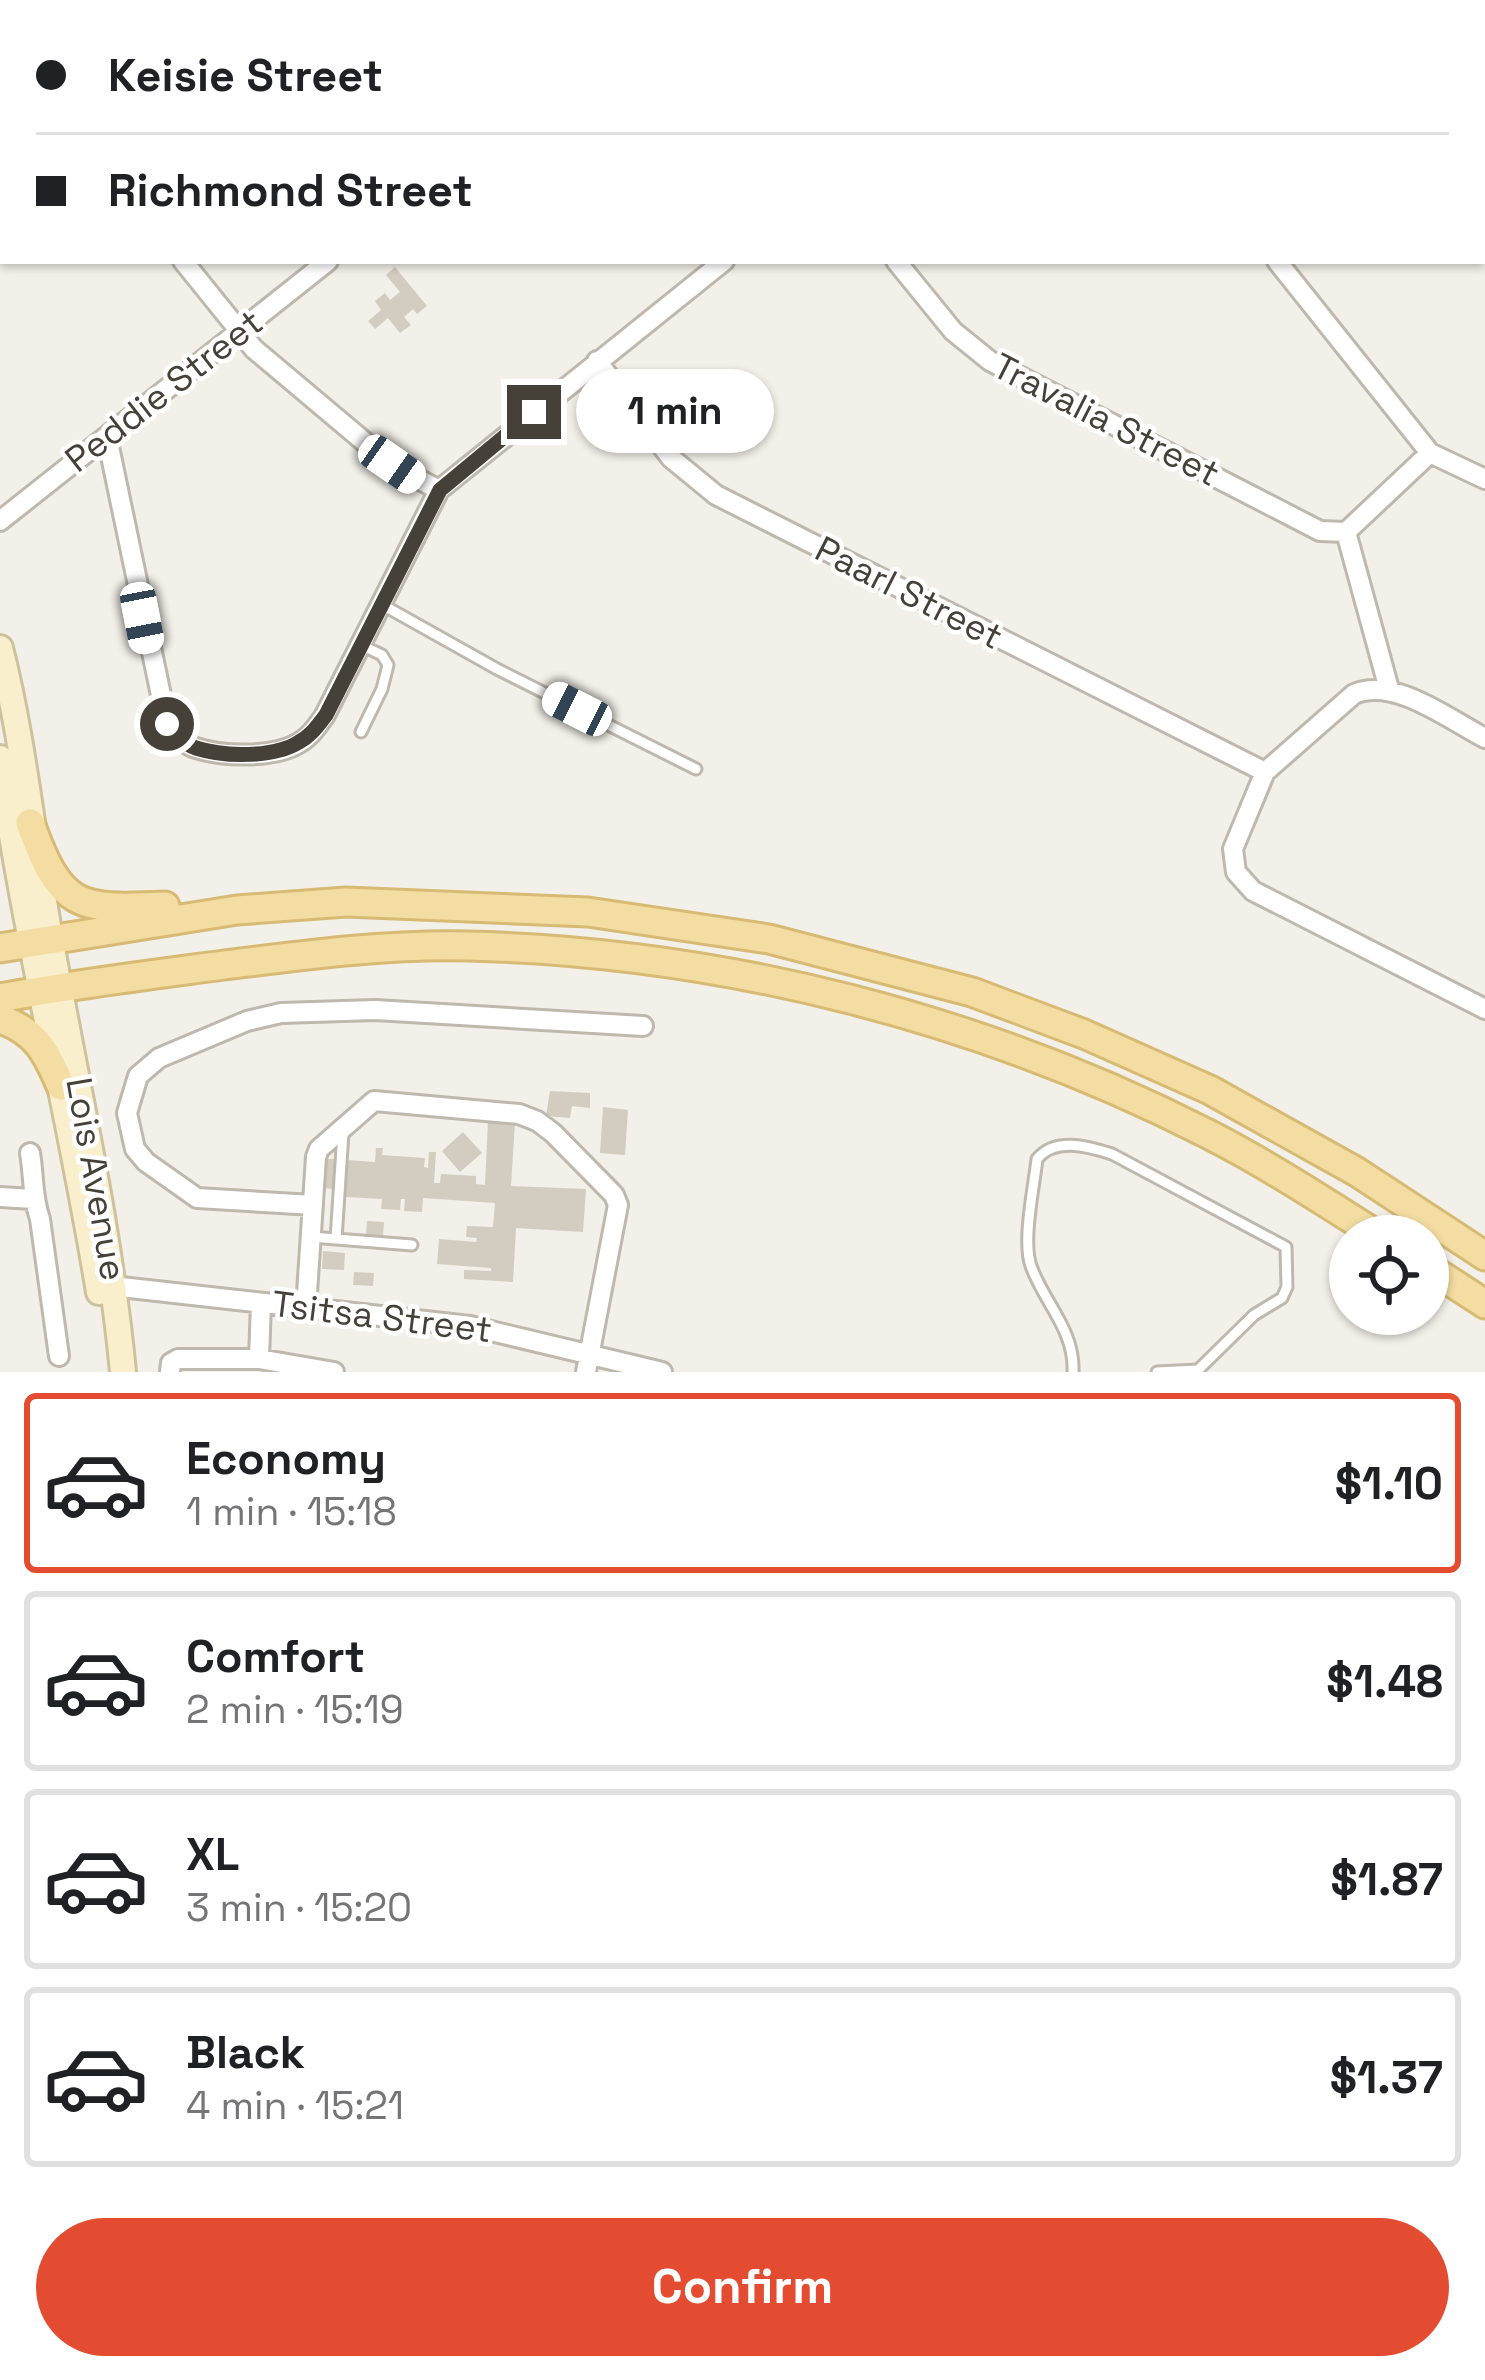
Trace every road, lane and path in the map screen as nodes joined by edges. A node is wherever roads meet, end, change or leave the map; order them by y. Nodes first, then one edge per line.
1 (185, 264) edge
2 (324, 264) edge
3 (720, 264) edge
4 (898, 264) edge
5 (1278, 264) edge
6 (239, 331) junction
7 (597, 361) junction
8 (107, 437) junction
9 (1430, 454) junction
10 (1485, 479) edge
11 (440, 490) junction
12 (0, 521) edge
13 (1346, 532) junction
14 (381, 604) junction
15 (361, 645) junction
16 (0, 648) edge
17 (1389, 689) junction
18 (361, 732) dead end
19 (1485, 738) edge
20 (0, 758) edge
21 (696, 769) dead end
22 (1264, 772) junction
23 (30, 823) junction
24 (237, 910) junction
25 (40, 940) junction
26 (0, 948) edge
27 (50, 989) junction
28 (0, 998) edge
29 (1485, 1009) edge
30 (0, 1019) edge
31 (643, 1026) dead end
32 (61, 1086) junction
33 (343, 1127) junction
34 (30, 1153) dead end
35 (0, 1197) edge
36 (33, 1199) junction
37 (313, 1205) junction
38 (1344, 1215) edge
39 (310, 1237) junction
40 (336, 1239) junction
41 (412, 1245) dead end
42 (1485, 1256) edge
43 (1449, 1281) edge
44 (107, 1285) junction
45 (261, 1303) junction
46 (1485, 1304) edge
47 (306, 1308) junction
48 (59, 1356) dead end
49 (259, 1359) junction
50 (588, 1363) edge
51 (111, 1372) edge
52 (123, 1372) edge
53 (170, 1372) edge
54 (334, 1372) edge
55 (662, 1372) edge
56 (1073, 1372) edge
57 (1157, 1372) edge

1 - 6 street
2 - 6 street, Peddie Street
3 - 7 street
4 - 13 street, Travalia Street
5 - 9 street
6 - 8 street, Peddie Street
6 - 11 street
7 - 11 street
7 - 22 street, Paarl Street
8 - 12 street, Peddie Street
8 - 15 street
9 - 10 street
9 - 13 street
11 - 14 street
13 - 17 street
14 - 15 street
14 - 21 lane
15 - 18 lane
16 - 23 street
17 - 19 street
17 - 22 street
20 - 25 street
22 - 29 street
23 - 24 main road
23 - 25 street
24 - 25 main road
24 - 42 main road
25 - 26 main road
25 - 27 street
27 - 28 main road
27 - 32 street, Lois Avenue
27 - 38 main road
27 - 44 street, Lois Avenue
30 - 32 main road
31 - 37 street
32 - 44 street, Lois Avenue
33 - 37 street
33 - 40 lane
33 - 50 street
34 - 36 street
35 - 36 street
36 - 48 street
37 - 39 street
39 - 40 lane
39 - 47 street
40 - 41 lane
43 - 46 main road
44 - 45 street, Tsitsa Street
44 - 51 street, Lois Avenue
44 - 52 street, Lois Avenue
45 - 47 street, Tsitsa Street
45 - 49 street
47 - 50 street, Tsitsa Street
49 - 53 street
49 - 54 street
50 - 55 street, Tsitsa Street
56 - 57 lane

